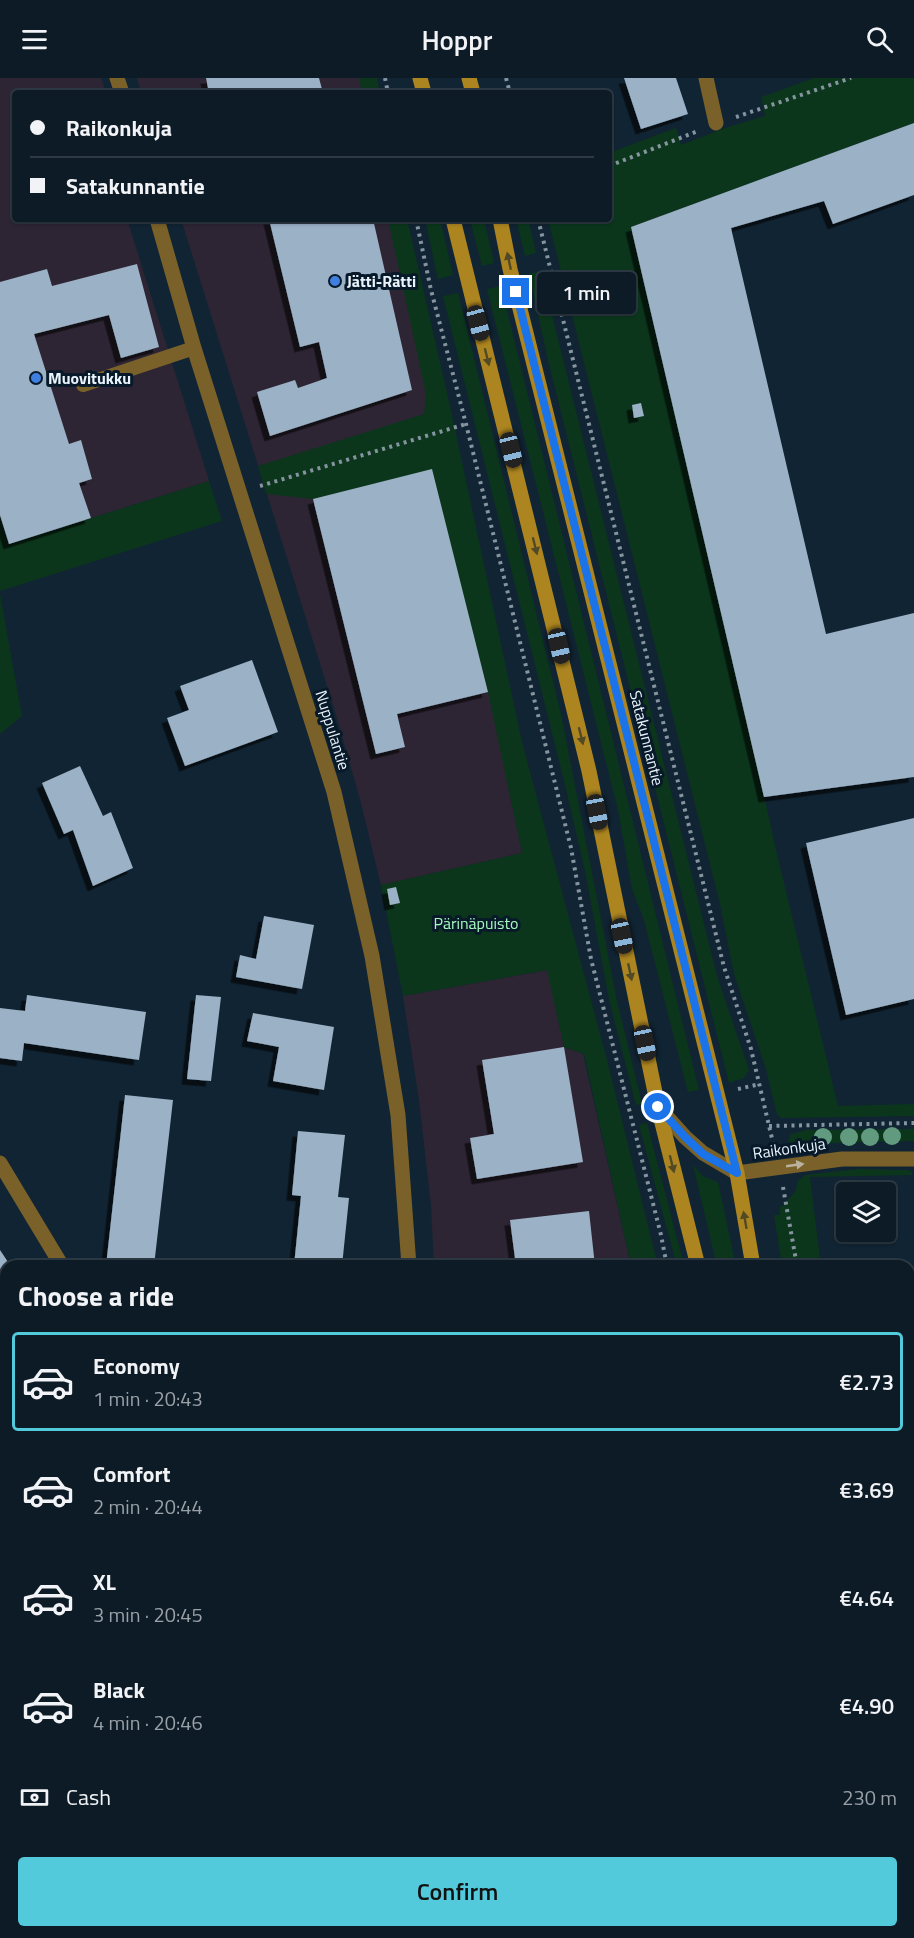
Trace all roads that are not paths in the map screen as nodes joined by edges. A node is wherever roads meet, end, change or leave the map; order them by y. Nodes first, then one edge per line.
1 (706, 78) edge
2 (716, 123) dead end
3 (158, 222) edge
4 (454, 222) edge
5 (501, 222) edge
6 (194, 348) junction
7 (83, 385) dead end
8 (658, 1107) junction
9 (914, 1159) edge
10 (0, 1163) edge
11 (737, 1173) junction
12 (58, 1260) edge
13 (409, 1260) edge
14 (696, 1260) edge
15 (752, 1260) edge

1 - 2 street
3 - 6 street, Nuppulantie
4 -> 8 main road
11 -> 5 main road, Satakunnantie
6 - 7 lane
6 - 13 street, Nuppulantie
8 - 11 street, Raikonkuja
8 -> 14 main road
11 -> 9 street, Raikonkuja
10 - 12 street
15 -> 11 main road, Satakunnantie

